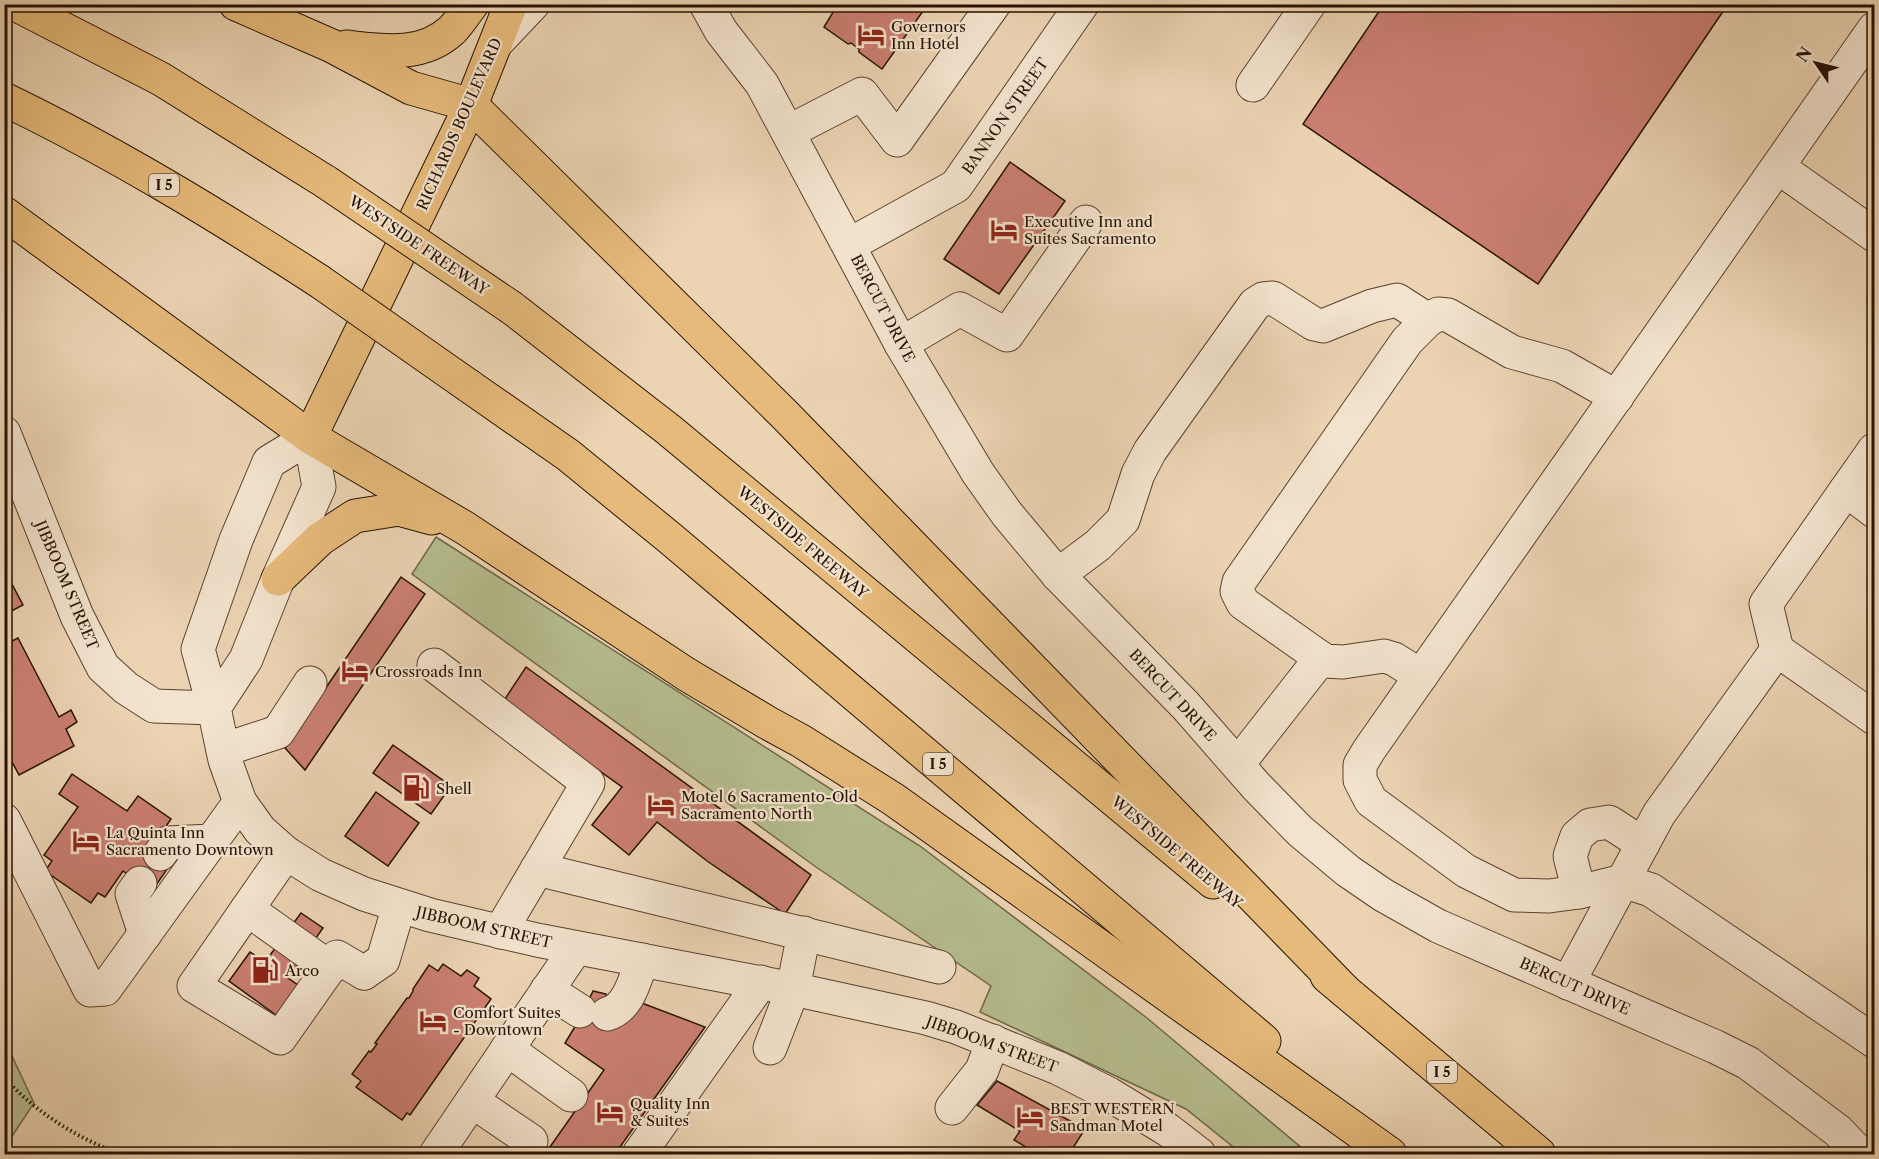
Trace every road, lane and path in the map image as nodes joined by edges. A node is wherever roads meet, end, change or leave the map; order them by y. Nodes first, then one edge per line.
1 (15, 4) edge
2 (236, 4) edge
3 (472, 4) edge
4 (512, 4) edge
5 (533, 4) edge
6 (994, 4) edge
7 (1083, 4) edge
8 (1309, 4) edge
9 (714, 8) edge
10 (1875, 29) edge
11 (498, 42) junction
12 (332, 46) junction
13 (1253, 85) dead end
14 (4, 99) edge
15 (471, 105) junction
16 (788, 132) junction
17 (1778, 166) junction
18 (4, 213) edge
19 (1086, 222) dead end
20 (1875, 235) edge
21 (849, 245) junction
22 (1428, 320) junction
23 (901, 344) junction
24 (1617, 397) junction
25 (4, 433) edge
26 (310, 436) junction
27 (1875, 450) edge
28 (1846, 490) junction
29 (1875, 511) edge
30 (465, 528) junction
31 (1058, 575) junction
32 (278, 579) junction
33 (1777, 650) junction
34 (1321, 658) junction
35 (434, 665) dead end
36 (1421, 676) junction
37 (310, 683) dead end
38 (214, 708) junction
39 (1875, 718) edge
40 (224, 750) junction
41 (1238, 764) junction
42 (240, 802) junction
43 (4, 820) edge
44 (212, 842) junction
45 (1643, 844) junction
46 (286, 853) junction
47 (160, 854) dead end
48 (537, 869) junction
49 (1623, 881) junction
50 (140, 883) dead end
51 (1579, 892) junction
52 (390, 903) junction
53 (247, 909) junction
54 (500, 932) junction
55 (804, 933) junction
56 (145, 934) junction
57 (576, 948) junction
58 (642, 960) junction
59 (939, 967) dead end
60 (330, 968) junction
61 (761, 982) junction
62 (1568, 983) junction
63 (794, 989) junction
64 (547, 990) junction
65 (1344, 990) junction
66 (993, 1041) junction
67 (1875, 1041) edge
68 (770, 1048) dead end
69 (507, 1049) junction
70 (4, 1077) edge
71 (571, 1095) dead end
72 (472, 1101) junction
73 (952, 1108) dead end
74 (531, 1141) dead end
75 (120, 1155) edge
76 (436, 1155) edge
77 (639, 1155) edge
78 (1199, 1155) edge
79 (1390, 1155) edge
80 (1397, 1155) edge
81 (1539, 1155) edge
82 (1860, 1155) edge

1 - 65 main road, WESTSIDE FREEWAY / I 5, bridge
2 - 12 main road
3 - 12 main road
4 - 11 main road, RICHARDS BOULEVARD
5 - 11 street
6 - 16 street
7 - 21 street, BANNON STREET
8 - 13 street
9 - 16 street, BERCUT DRIVE
10 - 17 street
11 - 15 main road, RICHARDS BOULEVARD
12 - 15 main road
14 - 80 main road, I 5, bridge
15 - 26 main road, RICHARDS BOULEVARD
15 - 65 main road
16 - 21 street, BERCUT DRIVE
17 - 20 street
17 - 24 street
18 - 26 main road
19 - 23 street
21 - 23 street, BERCUT DRIVE
22 - 24 street
22 - 31 street
22 - 34 street
23 - 31 street, BERCUT DRIVE
24 - 36 street
25 - 38 street, JIBBOOM STREET
26 - 30 main road
26 - 32 street
26 - 38 street
27 - 28 street
28 - 29 street
28 - 33 street
30 - 32 main road
30 - 79 main road
31 - 41 street, BERCUT DRIVE
32 - 38 street
33 - 39 street
33 - 45 street
34 - 36 street
34 - 41 street
35 - 48 street
36 - 51 street
37 - 40 street
38 - 40 street, JIBBOOM STREET
40 - 42 street, JIBBOOM STREET
41 - 62 street, BERCUT DRIVE
42 - 44 street
42 - 46 street, JIBBOOM STREET
43 - 56 street
44 - 47 street
44 - 56 street
45 - 49 street
45 - 51 street
46 - 52 street, JIBBOOM STREET
46 - 53 street
48 - 54 street
48 - 55 street
49 - 51 street
49 - 62 street
49 - 67 street
50 - 56 street
52 - 54 street, JIBBOOM STREET
52 - 60 street
53 - 60 street
53 - 60 street
54 - 57 street, JIBBOOM STREET
55 - 59 street
55 - 63 street
57 - 58 street, JIBBOOM STREET
57 - 64 street
58 - 61 street, JIBBOOM STREET
58 - 64 street
61 - 63 street, JIBBOOM STREET
61 - 77 street
62 - 82 street, BERCUT DRIVE
63 - 66 street, JIBBOOM STREET
63 - 68 street
64 - 69 street
65 - 81 main road, WESTSIDE FREEWAY / I 5
66 - 73 street
66 - 78 street, JIBBOOM STREET
69 - 71 street
69 - 72 street
70 - 75 path
72 - 74 street
72 - 76 street

